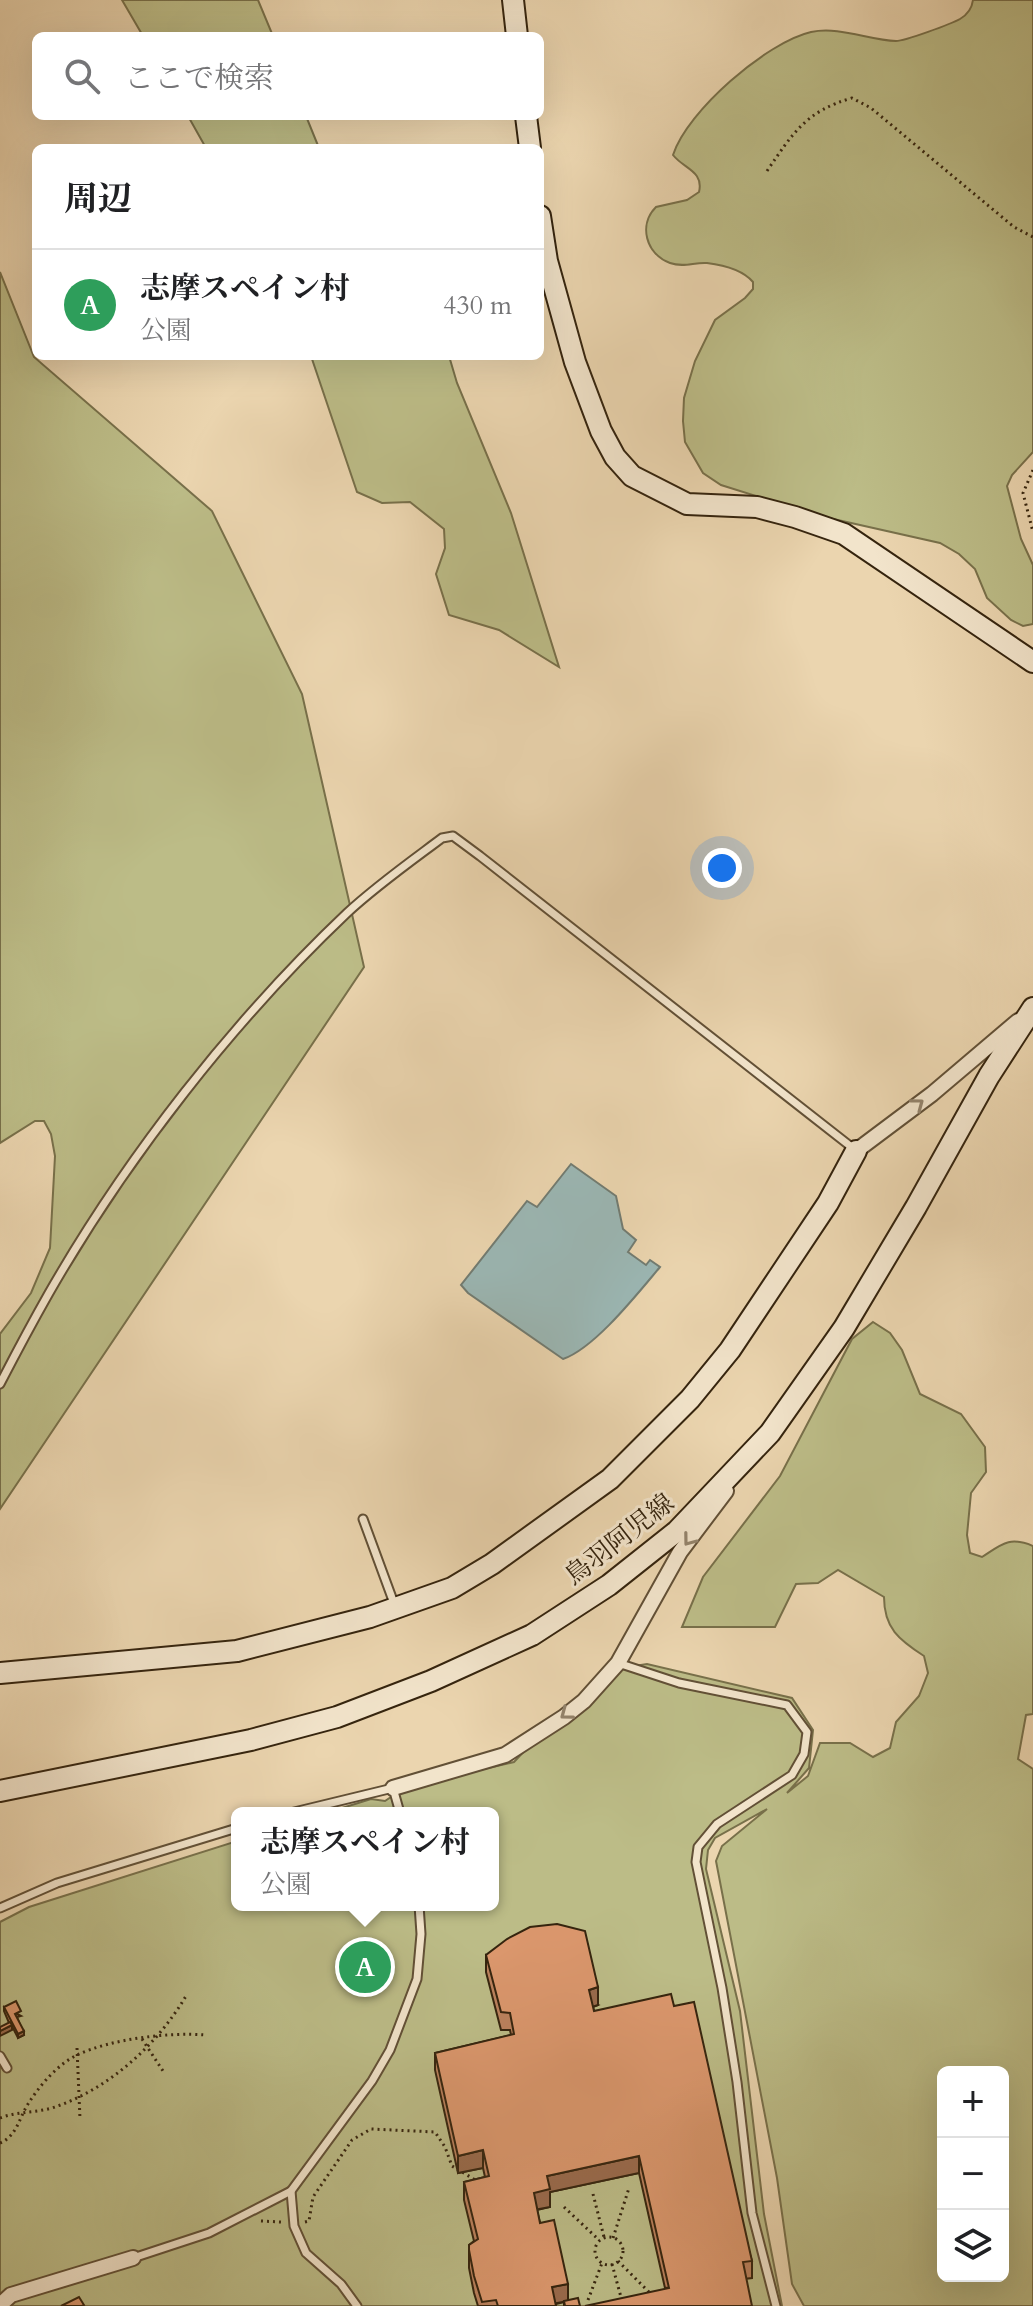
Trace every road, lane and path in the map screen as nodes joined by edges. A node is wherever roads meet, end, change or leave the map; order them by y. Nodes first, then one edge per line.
1 (513, 0) edge
2 (517, 32) edge
3 (526, 120) edge
4 (530, 144) edge
5 (767, 171) dead end
6 (1033, 237) edge
7 (544, 242) edge
8 (1033, 470) edge
9 (1033, 532) edge
10 (1033, 662) edge
11 (1033, 1008) edge
12 (856, 1151) junction
13 (0, 1384) edge
14 (770, 1433) junction
15 (363, 1519) dead end
16 (396, 1608) junction
17 (618, 1663) junction
18 (0, 1673) edge
19 (393, 1788) junction
20 (0, 1791) edge
21 (315, 1807) edge
22 (398, 1807) edge
23 (231, 1830) edge
24 (0, 1908) edge
25 (419, 1911) edge
26 (186, 1996) dead end
27 (205, 2035) dead end
28 (159, 2036) junction
29 (142, 2039) junction
30 (147, 2047) junction
31 (77, 2048) dead end
32 (78, 2055) junction
33 (0, 2056) edge
34 (7, 2068) dead end
35 (163, 2071) dead end
36 (79, 2097) junction
37 (24, 2112) junction
38 (0, 2118) edge
39 (80, 2119) dead end
40 (0, 2143) edge
41 (484, 2185) edge
42 (629, 2188) dead end
43 (291, 2191) junction
44 (593, 2194) dead end
45 (564, 2207) dead end
46 (238, 2217) junction
47 (294, 2222) junction
48 (613, 2238) junction
49 (602, 2239) junction
50 (133, 2258) joint
51 (618, 2261) junction
52 (602, 2263) junction
53 (612, 2264) junction
54 (649, 2292) edge
55 (588, 2300) dead end
56 (622, 2301) edge
57 (0, 2305) edge
58 (357, 2306) edge
59 (776, 2306) edge

1 - 2 street
3 - 4 street
5 - 6 path
7 - 10 street
8 - 9 path
12 -> 11 street
11 - 14 street, 鳥羽阿児線
12 - 13 lane
12 - 16 street
14 -> 17 street
14 - 20 street, 鳥羽阿児線
15 - 16 lane
16 - 18 street
17 -> 19 street
17 - 59 lane
19 - 21 lane
19 - 22 lane
23 - 24 lane
25 - 43 lane
26 - 28 path
27 - 28 path
28 - 29 path
28 - 30 path
29 - 30 path
29 - 32 path
30 - 35 path
30 - 36 path
31 - 32 path
32 - 36 path
32 - 37 path
33 - 34 lane
36 - 37 path
36 - 39 path
37 - 38 path
37 - 40 path
41 - 47 path
42 - 48 path
43 - 46 lane
43 - 47 lane
44 - 49 path
45 - 49 path
46 - 47 path
46 - 50 lane
47 - 58 lane
48 - 49 path
48 - 51 path
49 - 52 path
50 - 57 street
51 - 53 path
51 - 54 path
52 - 53 path
52 - 55 path
53 - 56 path

